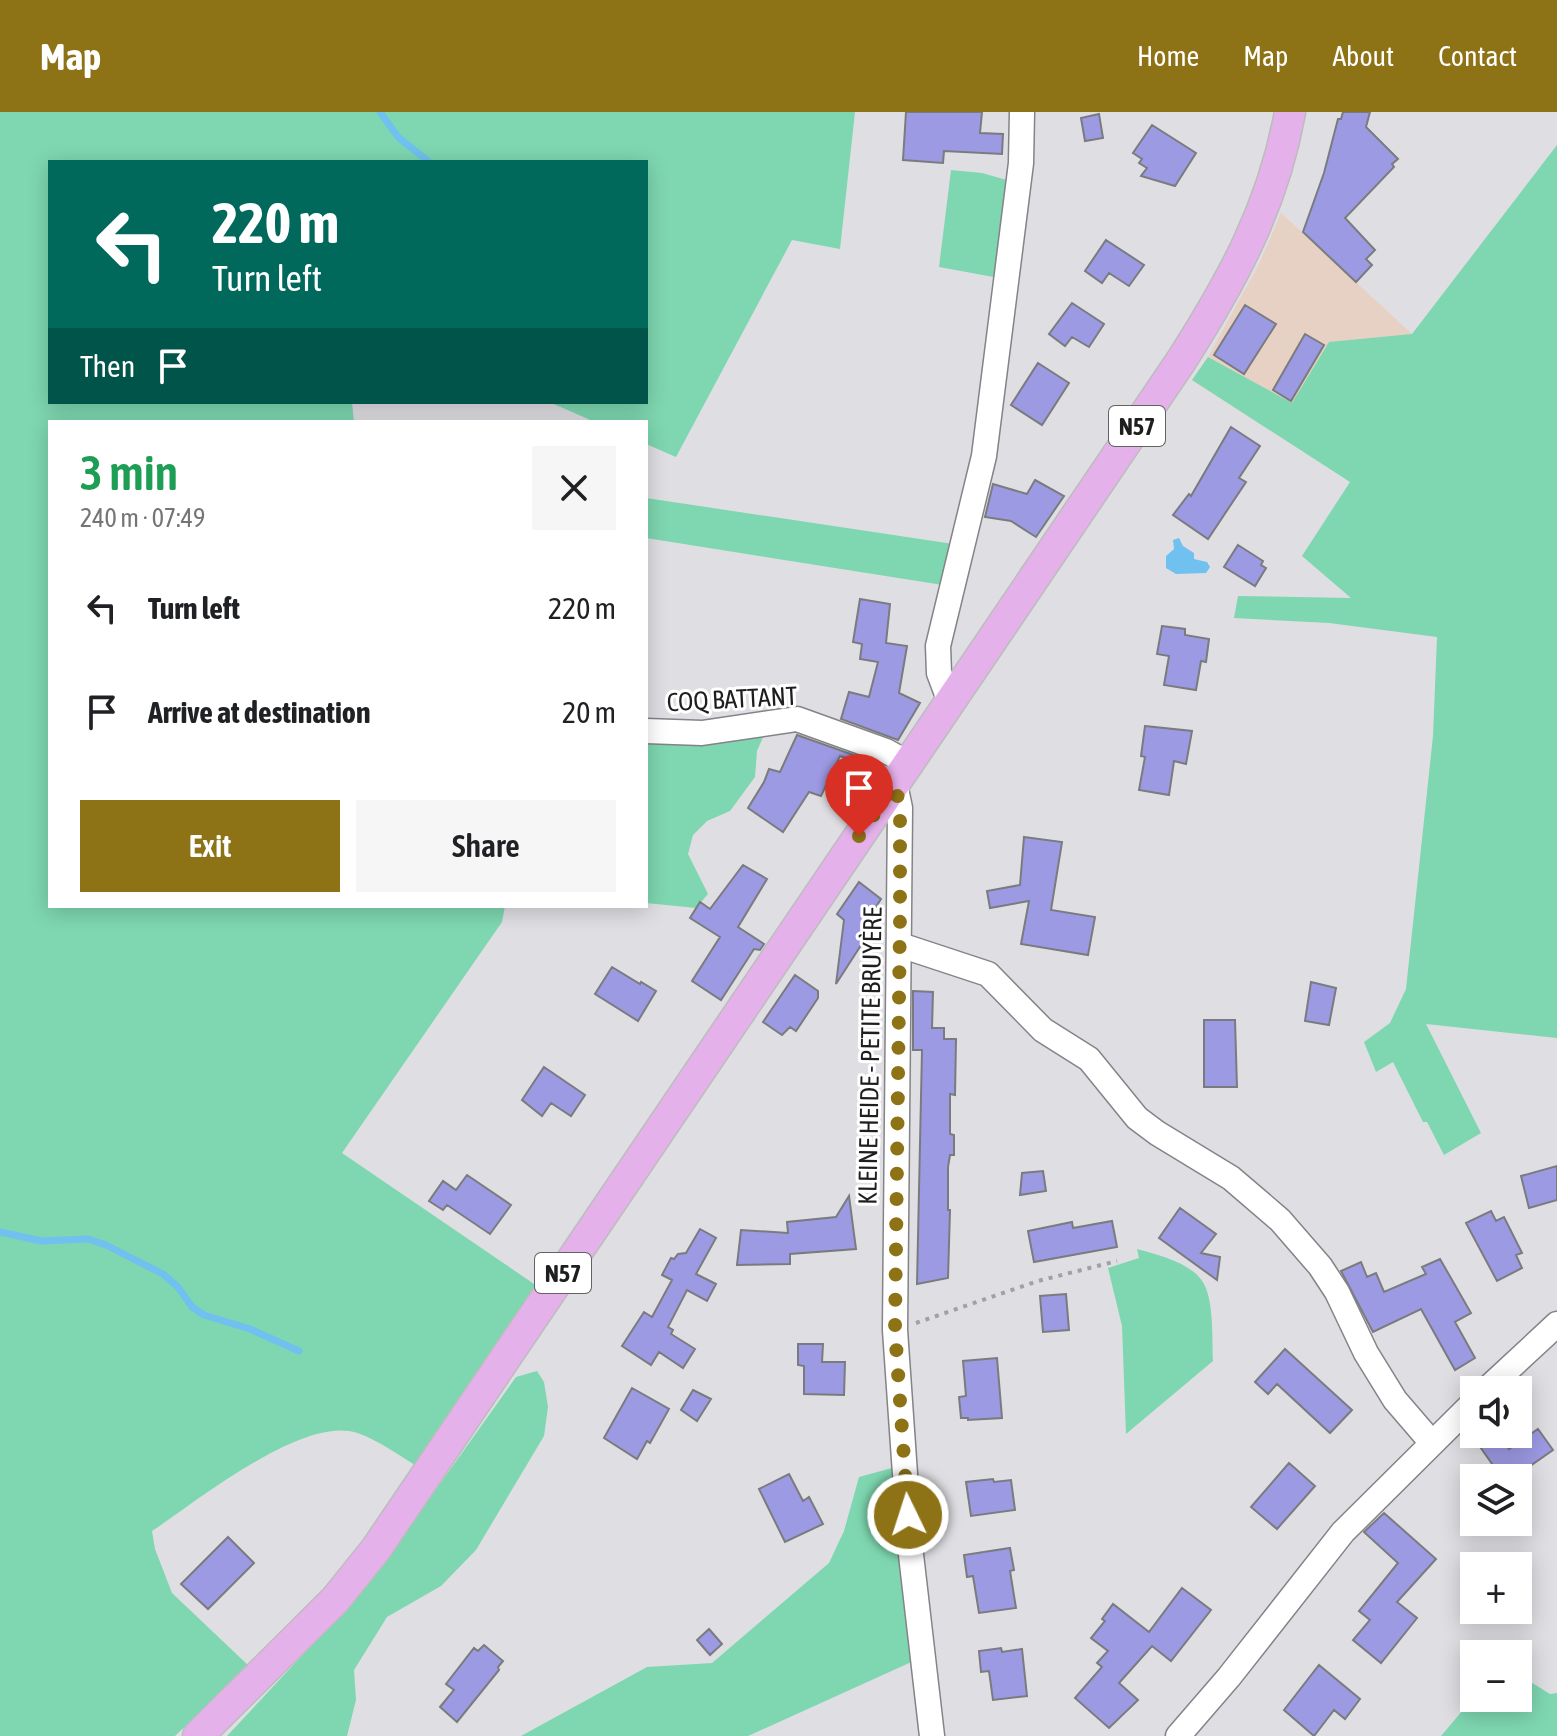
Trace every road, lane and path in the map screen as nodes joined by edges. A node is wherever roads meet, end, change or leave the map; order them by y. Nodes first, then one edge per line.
1 (1022, 112) edge
2 (1290, 112) edge
3 (950, 702) junction
4 (648, 731) edge
5 (902, 773) junction
6 (900, 945) junction
7 (1117, 1261) dead end
8 (1557, 1324) edge
9 (895, 1330) junction
10 (1501, 1376) edge
11 (1460, 1416) edge
12 (1432, 1443) junction
13 (198, 1736) edge
14 (932, 1736) edge
15 (1178, 1736) edge

1 - 3 street
2 - 3 main road, N57
3 - 5 main road, N57
4 - 5 street, COQ BATTANT
5 - 6 street, KLEINE HEIDE - PETITE BRUYÈRE
5 - 13 main road, N57
6 - 9 street, KLEINE HEIDE - PETITE BRUYÈRE
6 - 12 street
7 - 9 path
8 - 10 street
9 - 14 street, KLEINE HEIDE - PETITE BRUYÈRE
11 - 12 street
12 - 15 street

